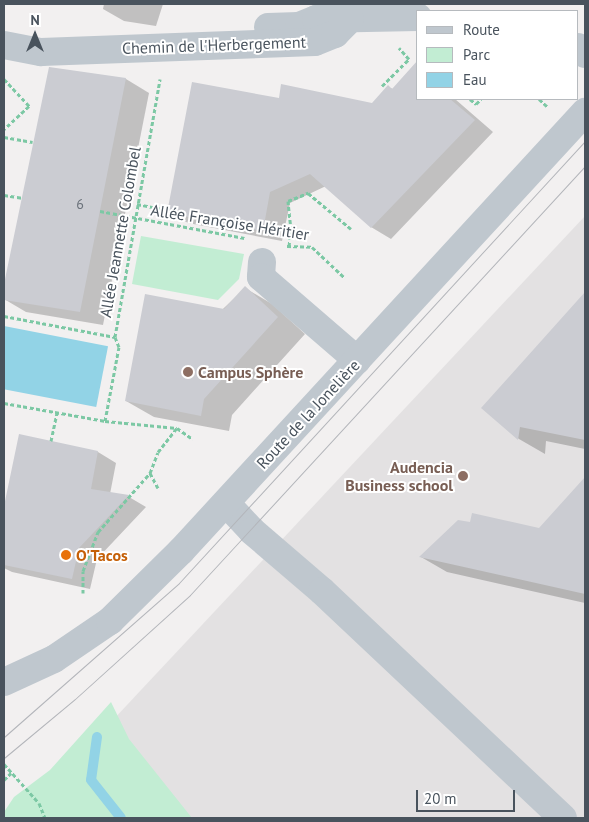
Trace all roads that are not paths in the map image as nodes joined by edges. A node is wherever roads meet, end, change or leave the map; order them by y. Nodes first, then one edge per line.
1 (350, 19) junction
2 (402, 19) edge
3 (220, 37) junction
4 (4, 45) edge
5 (585, 112) edge
6 (264, 249) road end
7 (357, 360) junction
8 (226, 503) junction
9 (4, 682) edge
10 (563, 818) edge

1 - 2 street
1 - 3 street
1 - 3 street, Chemin de l'Herbergement
3 - 4 street, Chemin de l'Herbergement
5 - 7 street, Route de la Jonelière
6 - 7 street
7 - 8 street, Route de la Jonelière
8 - 9 street, Route de la Jonelière
8 - 10 street

